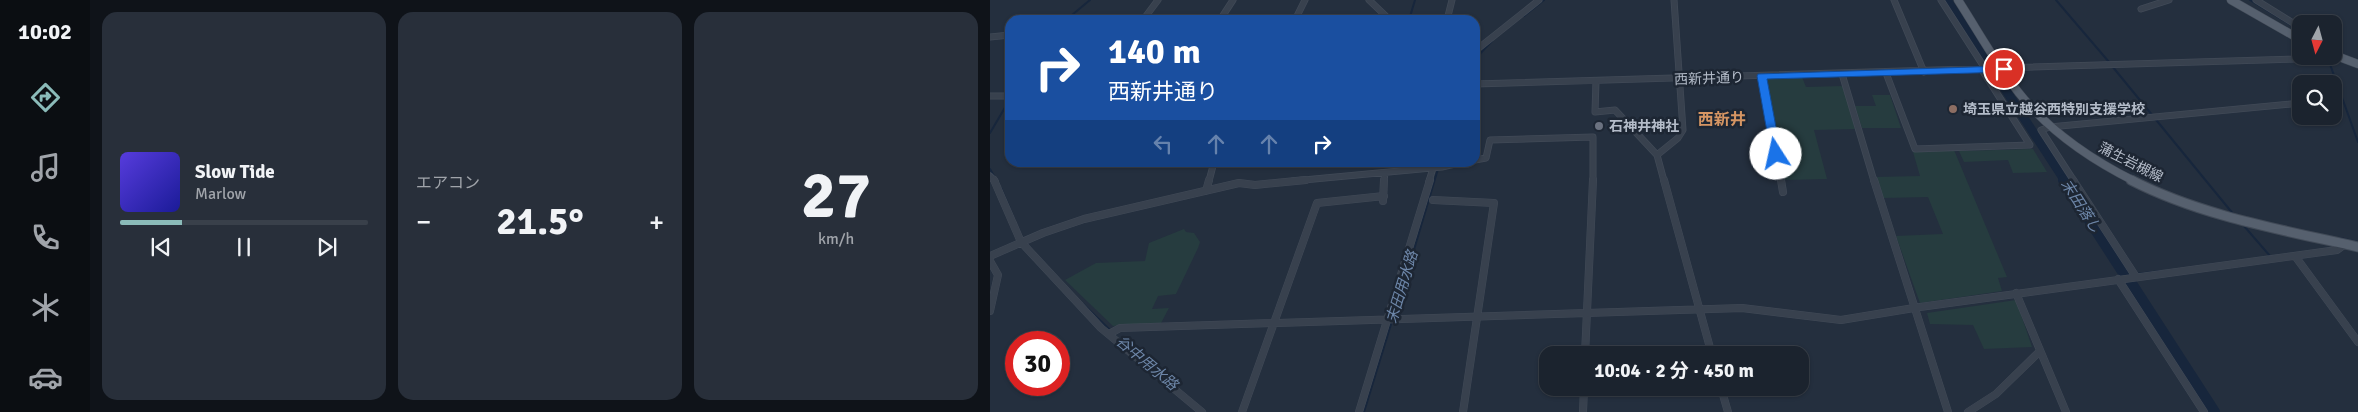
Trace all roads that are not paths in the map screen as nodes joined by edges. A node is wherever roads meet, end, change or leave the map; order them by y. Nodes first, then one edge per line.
1 (1158, 0) edge
2 (1233, 0) edge
3 (1305, 0) edge
4 (1369, 0) edge
5 (1452, 0) edge
6 (1539, 0) edge
7 (1674, 0) edge
8 (1894, 0) edge
9 (1941, 0) edge
10 (1958, 0) edge
11 (2169, 0) edge
12 (2231, 0) edge
13 (2256, 0) edge
14 (2141, 9) dead end
15 (1147, 15) edge
16 (1223, 15) edge
17 (1298, 15) edge
18 (1385, 15) edge
19 (1448, 15) edge
20 (2292, 22) edge
21 (2292, 35) edge
22 (1005, 36) edge
23 (990, 37) edge
24 (1480, 47) edge
25 (2342, 58) edge
26 (2292, 59) edge
27 (2358, 64) edge
28 (2004, 69) junction
29 (1984, 70) junction
30 (1924, 72) junction
31 (1842, 74) junction
32 (1886, 74) junction
33 (1762, 76) junction
34 (1679, 79) junction
35 (1596, 81) junction
36 (1480, 84) edge
37 (990, 96) edge
38 (1005, 96) edge
39 (2292, 105) edge
40 (2050, 127) junction
41 (1657, 155) junction
42 (1480, 159) edge
43 (1213, 167) edge
44 (1422, 167) edge
45 (1433, 167) edge
46 (1386, 173) junction
47 (990, 176) edge
48 (1206, 191) junction
49 (1783, 192) dead end
50 (1433, 200) dead end
51 (1021, 242) junction
52 (2345, 244) junction
53 (2358, 247) edge
54 (990, 256) edge
55 (2295, 256) junction
56 (990, 262) edge
57 (2136, 277) junction
58 (2118, 279) junction
59 (2016, 293) junction
60 (1916, 307) junction
61 (1700, 309) junction
62 (990, 311) edge
63 (1586, 313) junction
64 (1477, 317) junction
65 (1387, 319) junction
66 (1275, 324) junction
67 (1109, 334) junction
68 (2358, 342) edge
69 (1585, 346) edge
70 (1710, 346) edge
71 (2040, 351) junction
72 (1584, 396) edge
73 (1723, 396) edge
74 (1202, 412) edge
75 (1242, 412) edge
76 (1359, 412) edge
77 (1463, 412) edge
78 (1583, 412) edge
79 (1728, 412) edge
80 (1948, 412) edge
81 (1968, 412) edge
82 (2066, 412) edge
83 (2204, 412) edge

1 - 15 street
2 - 16 street
3 - 17 street
4 - 18 street
5 - 19 street
6 - 24 street
7 - 34 street
8 - 30 street
9 - 29 street
10 - 28 main road, 蒲生岩槻線
11 - 14 street
12 - 21 main road
13 - 20 street
22 - 23 street
25 - 27 main road
26 - 28 street, 西新井通り
28 - 29 street, 西新井通り
28 - 40 main road, 蒲生岩槻線
29 - 30 street, 西新井通り
29 - 32 street
30 - 32 street, 西新井通り
31 - 32 street, 西新井通り
31 - 33 street, 西新井通り
31 - 60 street
33 - 34 street, 西新井通り
33 - 49 street
34 - 35 street, 西新井通り
34 - 41 street
35 - 36 street, 西新井通り
35 - 41 street
37 - 38 street
39 - 40 street
40 - 52 main road, 蒲生岩槻線
40 - 57 street
41 - 61 street
42 - 63 street
43 - 48 street
44 - 46 street
45 - 65 street
46 - 48 street
46 - 66 street
47 - 51 street
48 - 51 street
50 - 64 street
51 - 54 street
51 - 67 street
52 - 53 main road, 蒲生岩槻線
52 - 55 street
55 - 57 street
55 - 68 street
56 - 62 street
57 - 58 street
58 - 59 street
58 - 83 street
59 - 60 street
59 - 71 street
60 - 61 street
60 - 80 street
61 - 63 street
61 - 70 street
63 - 64 street
63 - 69 street
64 - 65 street
64 - 77 street
65 - 66 street
65 - 76 street
66 - 67 street
66 - 75 street
67 - 74 street
71 - 81 street
71 - 82 street
72 - 78 street
73 - 79 street

